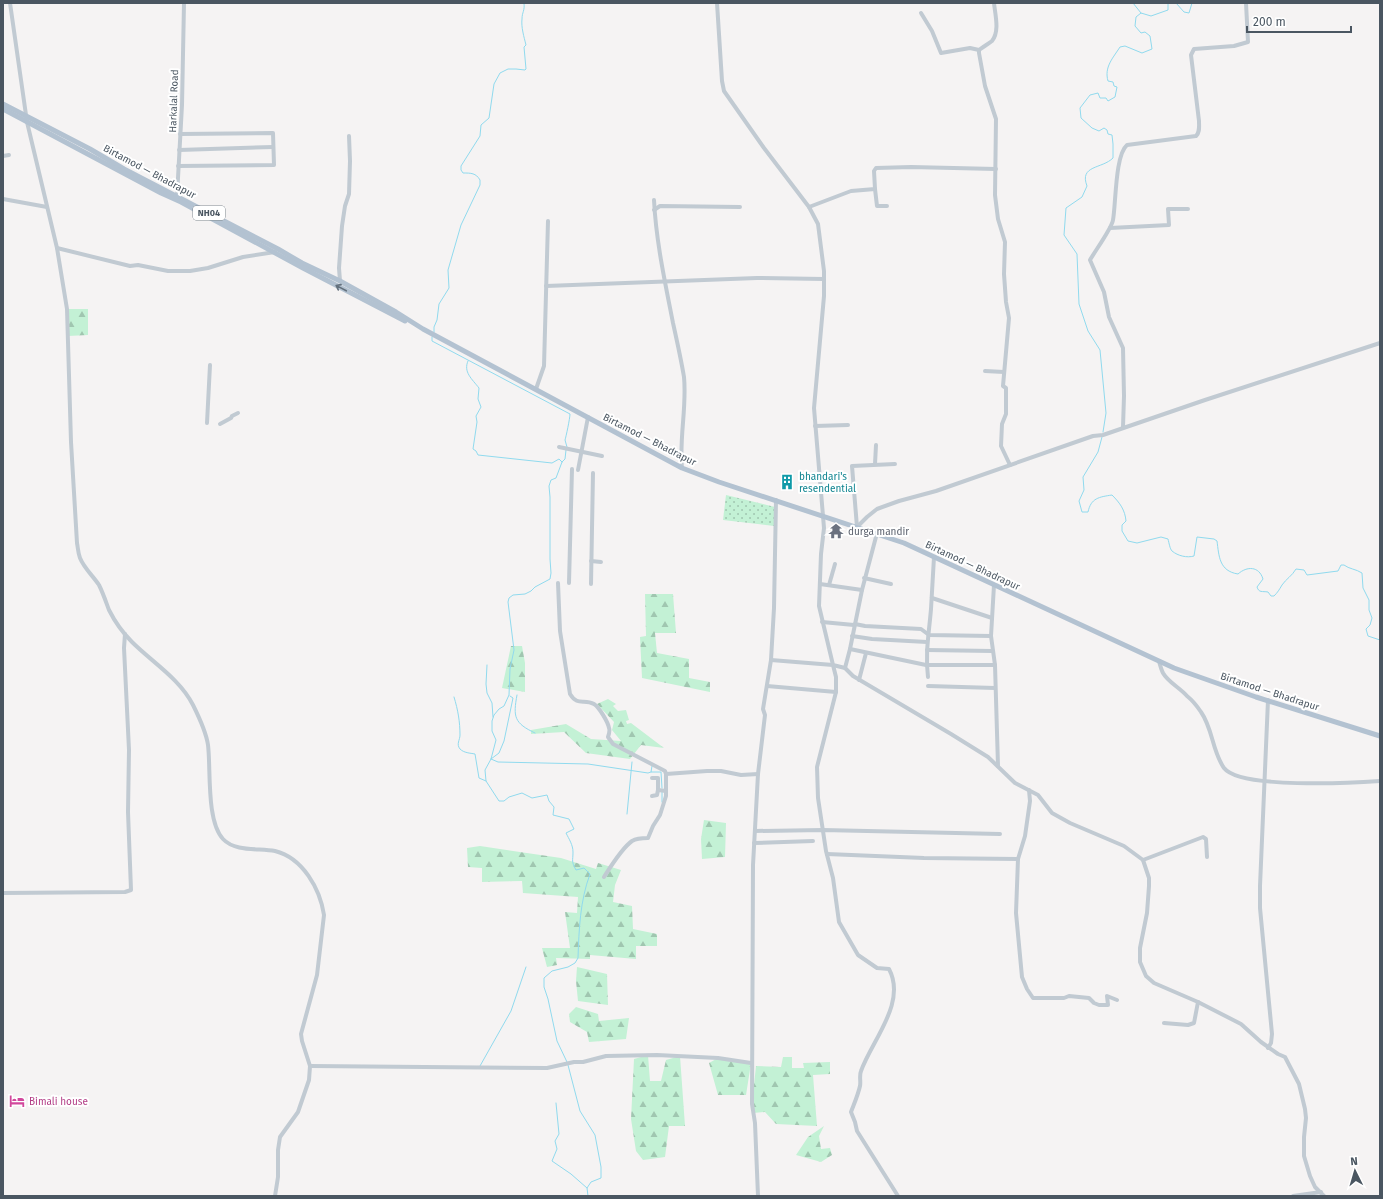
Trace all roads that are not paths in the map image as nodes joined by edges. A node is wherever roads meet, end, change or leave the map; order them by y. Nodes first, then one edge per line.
1 (10, 3) edge
2 (184, 3) edge
3 (717, 3) edge
4 (994, 3) edge
5 (1246, 3) edge
6 (921, 13) dead end
7 (979, 50) junction
8 (3, 104) edge
9 (3, 109) edge
10 (27, 119) junction
11 (180, 134) junction
12 (349, 136) dead end
13 (274, 147) junction
14 (179, 150) junction
15 (10, 155) dead end
16 (3, 156) edge
17 (178, 166) junction
18 (996, 169) junction
19 (875, 189) junction
20 (176, 198) junction
21 (3, 199) edge
22 (654, 200) dead end
23 (886, 206) dead end
24 (47, 207) junction
25 (740, 207) dead end
26 (809, 207) junction
27 (1188, 209) dead end
28 (654, 210) junction
29 (548, 221) dead end
30 (1110, 228) junction
31 (57, 248) junction
32 (276, 251) junction
33 (824, 279) junction
34 (340, 281) junction
35 (665, 282) junction
36 (546, 286) junction
37 (414, 324) junction
38 (1380, 343) edge
39 (210, 365) dead end
40 (985, 371) dead end
41 (1004, 372) junction
42 (536, 389) junction
43 (238, 413) dead end
44 (588, 417) junction
45 (207, 424) dead end
46 (220, 424) dead end
47 (848, 425) dead end
48 (815, 426) junction
49 (1124, 427) junction
50 (876, 444) dead end
51 (559, 447) dead end
52 (582, 452) junction
53 (602, 456) dead end
54 (875, 464) junction
55 (895, 464) dead end
56 (1010, 465) junction
57 (682, 468) junction
58 (572, 469) dead end
59 (578, 470) dead end
60 (593, 472) dead end
61 (776, 500) junction
62 (824, 516) junction
63 (857, 527) junction
64 (877, 533) junction
65 (934, 557) junction
66 (591, 561) junction
67 (601, 562) dead end
68 (834, 564) dead end
69 (864, 578) junction
70 (558, 583) dead end
71 (569, 584) dead end
72 (591, 584) dead end
73 (820, 584) junction
74 (891, 584) dead end
75 (829, 585) junction
76 (994, 585) junction
77 (862, 590) junction
78 (932, 598) junction
79 (992, 618) junction
80 (822, 622) junction
81 (855, 624) junction
82 (124, 634) junction
83 (928, 635) junction
84 (852, 636) junction
85 (991, 636) junction
86 (927, 642) junction
87 (850, 649) junction
88 (927, 650) junction
89 (992, 651) junction
90 (866, 653) junction
91 (771, 660) junction
92 (1159, 661) junction
93 (833, 665) junction
94 (926, 665) junction
95 (995, 666) junction
96 (845, 668) junction
97 (928, 678) dead end
98 (859, 680) junction
99 (767, 686) junction
100 (928, 686) dead end
101 (996, 688) junction
102 (836, 692) junction
103 (1268, 700) junction
104 (1380, 736) edge
105 (998, 766) junction
106 (666, 774) junction
107 (758, 774) junction
108 (652, 778) dead end
109 (1380, 781) edge
110 (1265, 782) junction
111 (658, 790) junction
112 (1029, 790) junction
113 (666, 791) junction
114 (652, 796) dead end
115 (822, 830) junction
116 (755, 831) junction
117 (1000, 834) dead end
118 (812, 841) dead end
119 (754, 843) junction
120 (827, 854) junction
121 (1207, 857) dead end
122 (1018, 859) junction
123 (1143, 860) junction
124 (604, 877) dead end
125 (3, 893) edge
126 (1117, 1000) dead end
127 (1198, 1002) junction
128 (1164, 1023) dead end
129 (1268, 1048) junction
130 (751, 1063) junction
131 (310, 1066) junction
132 (1322, 1194) edge
133 (275, 1196) edge
134 (758, 1196) edge
135 (898, 1196) edge
136 (1293, 1196) edge

1 - 10 street
2 - 11 street, Harkalal Road
3 - 26 street
4 - 7 street
5 - 30 street
6 - 7 street
7 - 18 street
8 - 10 main road, Birtamod — Bhadrapur / NH04
9 - 10 main road, Birtamod — Bhadrapur / NH04
10 - 20 main road, Birtamod — Bhadrapur / NH04
10 - 24 street
11 - 13 street
11 - 14 street, Harkalal Road
12 - 34 street
13 - 14 street
13 - 17 street
14 - 17 street, Harkalal Road
15 - 16 street
17 - 20 street, Harkalal Road
18 - 19 street
18 - 41 street
19 - 23 street
19 - 26 street
20 - 32 main road, Birtamod — Bhadrapur / NH04
21 - 24 street
22 - 28 street
24 - 31 street
25 - 28 street
26 - 33 street
27 - 30 street
28 - 35 street
29 - 36 street
30 - 49 street
31 - 32 street
31 - 82 street
32 - 34 main road, Birtamod — Bhadrapur / NH04
37 -> 32 main road, Birtamod — Bhadrapur / NH04
33 - 35 street
33 - 48 street
34 - 37 main road, Birtamod — Bhadrapur / NH04
35 - 36 street
35 - 57 street
36 - 42 street
37 - 42 main road, Birtamod — Bhadrapur / NH04
38 - 49 street
39 - 45 street
40 - 41 street
41 - 56 street
42 - 44 main road, Birtamod — Bhadrapur / NH04
43 - 46 street
44 - 52 street
44 - 57 main road, Birtamod — Bhadrapur / NH04
47 - 48 street
48 - 62 street
49 - 56 street
50 - 54 street
51 - 52 street
52 - 53 street
52 - 59 street
54 - 55 street
54 - 63 street
56 - 63 street
57 - 61 main road, Birtamod — Bhadrapur / NH04
58 - 71 street
60 - 66 street
61 - 62 main road, Birtamod — Bhadrapur / NH04
61 - 91 street
62 - 63 main road, Birtamod — Bhadrapur / NH04
62 - 73 street
63 - 64 main road, Birtamod — Bhadrapur / NH04
64 - 65 main road, Birtamod — Bhadrapur / NH04
64 - 69 street
65 - 76 main road, Birtamod — Bhadrapur / NH04
65 - 78 street
66 - 67 street
66 - 72 street
68 - 75 street
69 - 74 street
69 - 77 street
70 - 106 street
73 - 75 street
73 - 80 street
75 - 77 street
76 - 79 street
76 - 92 main road, Birtamod — Bhadrapur / NH04
77 - 81 street
78 - 79 street
78 - 83 street
79 - 85 street
80 - 81 street
80 - 93 street
81 - 83 street
81 - 84 street
82 - 125 street
82 - 131 street
83 - 85 street
83 - 86 street
84 - 86 street
84 - 87 street
85 - 89 street
86 - 88 street
87 - 90 street
87 - 96 street
88 - 89 street
88 - 94 street
89 - 95 street
90 - 94 street
90 - 98 street
91 - 93 street
91 - 99 street
92 - 103 main road, Birtamod — Bhadrapur / NH04
92 - 110 street
93 - 96 street
93 - 102 street
94 - 95 street
94 - 97 street
95 - 101 street
96 - 98 street
98 - 105 street
99 - 102 street
99 - 107 street
100 - 101 street
101 - 105 street
102 - 115 street
103 - 104 main road, Birtamod — Bhadrapur / NH04
103 - 110 street
105 - 112 street
106 - 107 street
106 - 113 street
107 - 116 street
108 - 111 street
109 - 110 street
110 - 129 street
111 - 113 street
111 - 114 street
112 - 122 street
112 - 123 street
113 - 124 street
115 - 116 street
115 - 117 street
115 - 120 street
116 - 119 street
118 - 119 street
119 - 130 street
120 - 122 street
120 - 135 street
121 - 123 street
122 - 126 street
123 - 127 street
127 - 128 street
127 - 129 street
129 - 132 street
130 - 131 street
130 - 134 street
131 - 133 street
132 - 136 street

